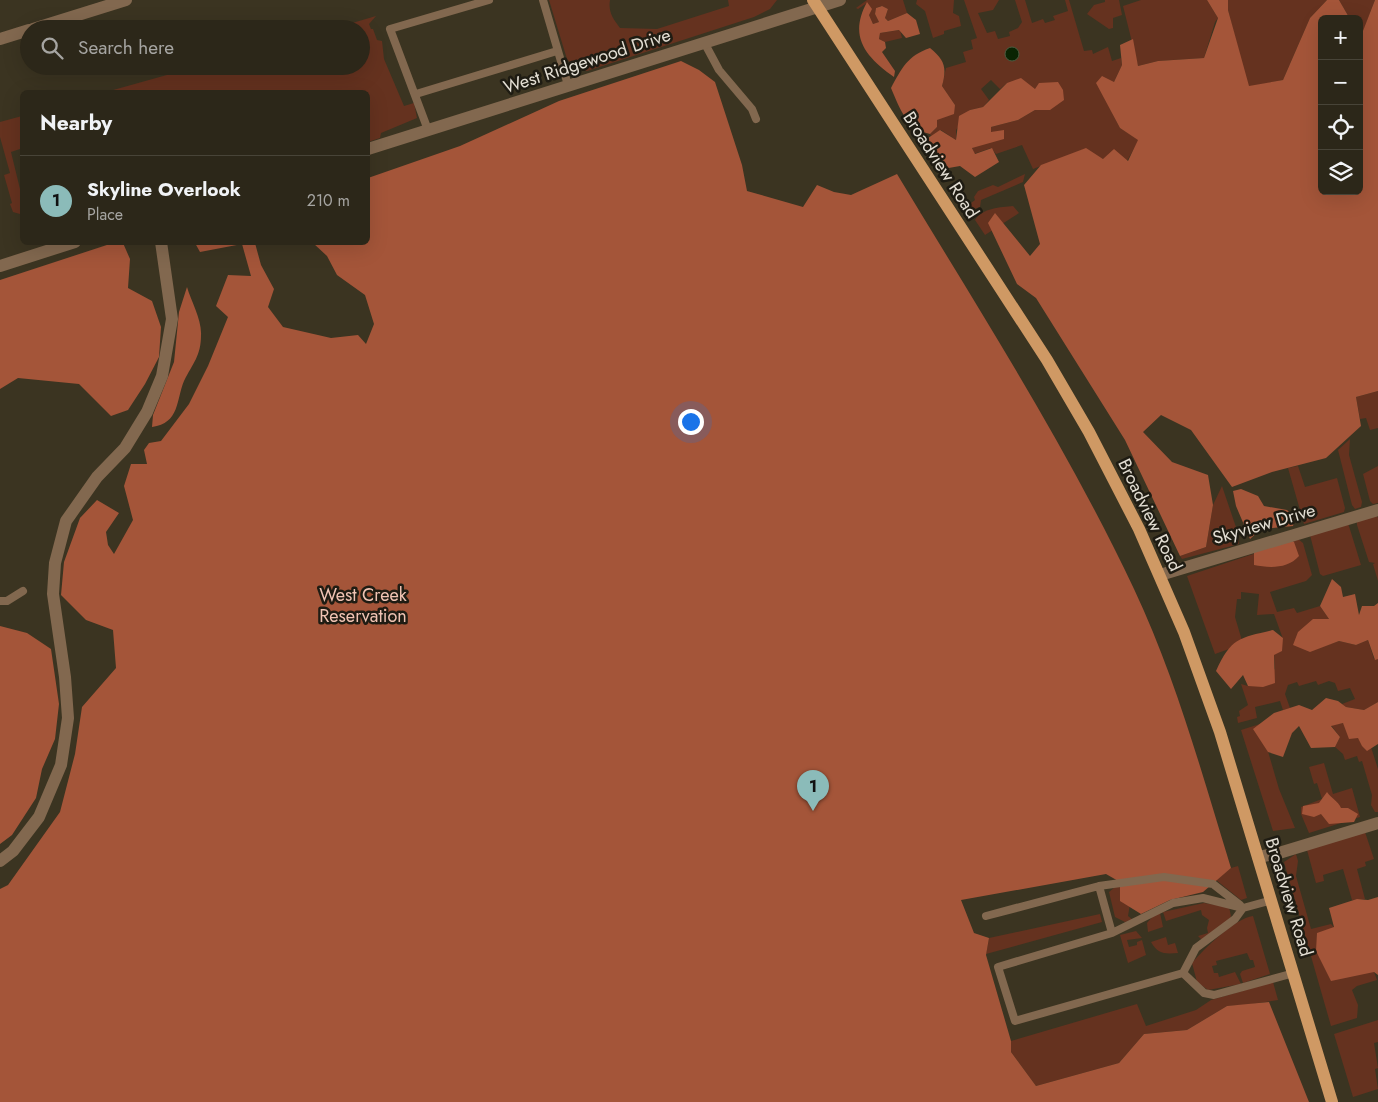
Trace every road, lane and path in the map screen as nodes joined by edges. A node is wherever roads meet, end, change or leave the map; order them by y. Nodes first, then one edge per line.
1 (126, 0) edge
2 (489, 0) edge
3 (543, 0) edge
4 (840, 0) edge
5 (815, 3) edge
6 (61, 20) edge
7 (20, 33) edge
8 (0, 39) edge
9 (704, 42) junction
10 (557, 51) junction
11 (568, 85) junction
12 (416, 94) junction
13 (756, 119) dead end
14 (428, 130) junction
15 (370, 148) edge
16 (66, 245) edge
17 (160, 245) edge
18 (0, 266) edge
19 (1378, 510) edge
20 (1160, 575) junction
21 (23, 590) dead end
22 (1, 601) edge
23 (1378, 823) edge
24 (1258, 857) junction
25 (0, 862) edge
26 (1099, 886) junction
27 (1272, 900) junction
28 (1243, 908) junction
29 (986, 916) dead end
30 (1112, 934) junction
31 (1183, 973) junction
32 (1294, 974) junction
33 (1332, 1102) edge

1 - 6 street
2 - 12 lane
3 - 10 lane
4 - 5 street, West Ridgewood Drive
5 - 9 street, West Ridgewood Drive
5 - 20 main road, Broadview Road
7 - 8 street
9 - 11 street, West Ridgewood Drive
9 - 13 lane
10 - 11 lane
10 - 12 lane
11 - 14 street, West Ridgewood Drive
12 - 14 lane
14 - 15 street, West Ridgewood Drive
16 - 18 street
17 - 25 street
19 - 20 street, Skyview Drive
20 - 24 main road, Broadview Road
21 - 22 lane
23 - 24 street
24 - 27 main road, Broadview Road
26 - 28 lane
26 - 29 lane
26 - 30 lane
27 - 28 lane
27 - 32 main road, Broadview Road
28 - 30 lane
28 - 31 lane
30 - 31 lane
31 - 32 lane
32 - 33 main road, Broadview Road

